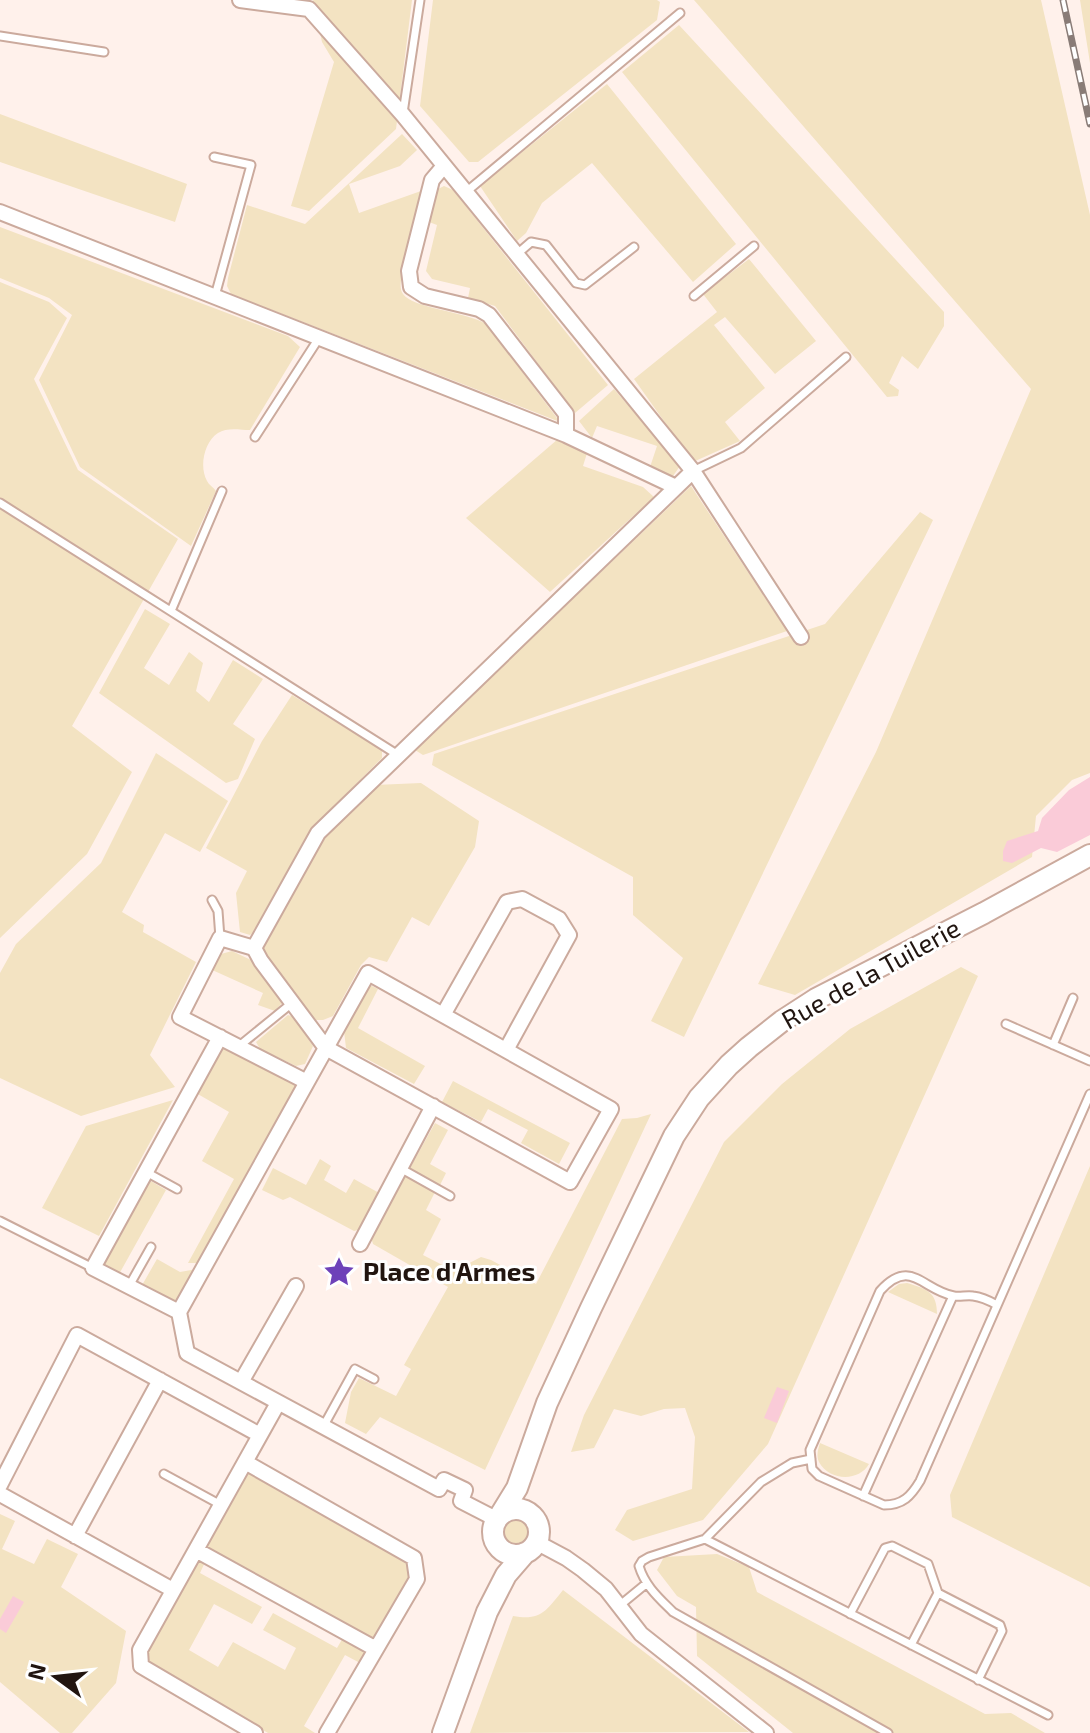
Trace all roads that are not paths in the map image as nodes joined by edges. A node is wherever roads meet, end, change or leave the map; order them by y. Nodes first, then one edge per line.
1 (240, 0) edge
2 (420, 0) edge
3 (680, 13) dead end
4 (0, 36) edge
5 (104, 52) dead end
6 (403, 115) junction
7 (214, 157) dead end
8 (443, 167) junction
9 (466, 192) junction
10 (0, 212) edge
11 (754, 246) dead end
12 (634, 247) dead end
13 (516, 255) junction
14 (694, 296) dead end
15 (215, 297) junction
16 (319, 338) junction
17 (846, 357) dead end
18 (566, 435) junction
19 (255, 437) dead end
20 (693, 471) junction
21 (676, 487) junction
22 (222, 491) dead end
23 (0, 503) edge
24 (171, 611) junction
25 (801, 637) dead end
26 (398, 755) junction
27 (1090, 855) edge
28 (212, 900) dead end
29 (220, 938) junction
30 (254, 948) junction
31 (1073, 998) dead end
32 (292, 1003) junction
33 (443, 1015) junction
34 (1006, 1024) dead end
35 (220, 1037) junction
36 (1053, 1045) junction
37 (238, 1047) junction
38 (326, 1048) junction
39 (506, 1050) junction
40 (1090, 1061) edge
41 (307, 1082) junction
42 (1090, 1094) edge
43 (433, 1106) junction
44 (400, 1168) junction
45 (146, 1172) junction
46 (177, 1189) dead end
47 (450, 1196) dead end
48 (0, 1221) edge
49 (360, 1244) dead end
50 (151, 1247) dead end
51 (93, 1268) junction
52 (129, 1286) junction
53 (296, 1286) dead end
54 (953, 1296) junction
55 (997, 1305) junction
56 (179, 1312) junction
57 (374, 1379) dead end
58 (160, 1380) junction
59 (241, 1382) junction
60 (278, 1403) junction
61 (323, 1427) junction
62 (537, 1431) junction
63 (260, 1435) junction
64 (811, 1459) junction
65 (245, 1462) junction
66 (164, 1474) dead end
67 (0, 1485) edge
68 (0, 1494) edge
69 (863, 1496) junction
70 (221, 1505) junction
71 (535, 1519) junction
72 (497, 1524) junction
73 (75, 1536) junction
74 (705, 1539) junction
75 (531, 1548) junction
76 (196, 1550) junction
77 (647, 1583) junction
78 (173, 1590) junction
79 (938, 1593) junction
80 (619, 1606) junction
81 (487, 1612) junction
82 (850, 1614) junction
83 (911, 1645) junction
84 (376, 1649) junction
85 (978, 1680) junction
86 (1048, 1715) dead end
87 (255, 1733) edge
88 (327, 1733) edge
89 (443, 1733) edge
90 (766, 1733) edge
91 (888, 1733) edge

1 - 6 street
2 - 6 lane
3 - 9 lane
4 - 5 lane
6 - 8 street
7 - 15 lane
8 - 9 street
8 - 18 street
9 - 13 street
10 - 15 street
11 - 14 lane
12 - 13 lane
13 - 20 street
15 - 16 street
16 - 18 street
16 - 19 lane
17 - 20 lane
18 - 21 street
20 - 21 street
20 - 25 street
21 - 26 street
22 - 24 lane
23 - 24 lane
24 - 26 lane
26 - 30 street
27 - 62 street, Rue de la Tuilerie
28 - 29 lane
29 - 30 street
29 - 35 street
30 - 32 street
31 - 36 lane
32 - 37 lane
32 - 38 street
33 - 38 street
33 - 39 street
33 - 39 street
34 - 36 lane
35 - 37 street
35 - 45 street
36 - 40 lane
37 - 41 street
38 - 41 street
38 - 43 street
39 - 43 street
41 - 56 street
42 - 55 lane
43 - 44 street
44 - 47 lane
44 - 49 street
45 - 46 lane
45 - 51 street
48 - 51 lane
50 - 52 lane
51 - 52 street
52 - 56 street
53 - 59 street
54 - 55 lane
54 - 64 lane
54 - 69 lane
55 - 69 lane
56 - 59 street
57 - 61 lane
58 - 63 street
58 - 67 street
58 - 73 street
59 - 60 street
60 - 61 street
60 - 63 street
61 - 72 street
62 - 71 street, Rue de la Tuilerie
62 - 72 street, Rue de la Tuilerie
63 - 65 street
64 - 69 lane
64 - 74 lane
65 - 70 street
65 - 84 street
66 - 70 lane
68 - 73 street
70 - 76 street
71 - 72 street
71 - 75 street
72 - 75 street
72 - 81 street, Rue de la Tuilerie
73 - 78 street
74 - 77 lane
74 - 82 lane
75 - 80 street
75 - 81 street, Rue de la Tuilerie
76 - 78 street
76 - 84 street
77 - 80 lane
77 - 91 lane
78 - 87 street
79 - 82 lane
79 - 83 lane
79 - 85 lane
80 - 90 street
81 - 89 street, Rue de la Tuilerie
82 - 83 lane
83 - 85 lane
84 - 88 street
85 - 86 lane

